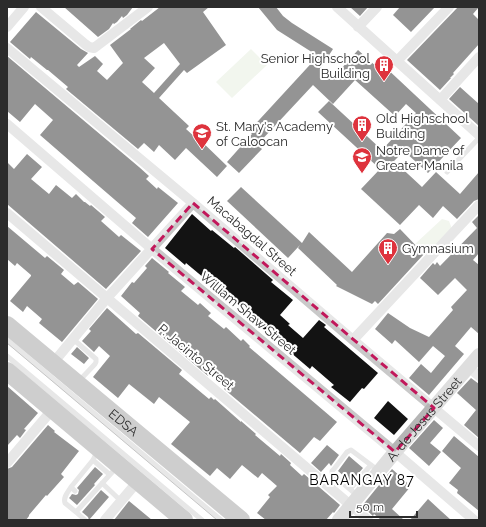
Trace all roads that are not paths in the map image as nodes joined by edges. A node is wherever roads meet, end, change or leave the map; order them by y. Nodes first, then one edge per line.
1 (24, 7) edge
2 (41, 7) edge
3 (148, 7) edge
4 (337, 7) edge
5 (377, 7) edge
6 (449, 7) edge
7 (7, 27) edge
8 (358, 27) junction
9 (7, 48) edge
10 (479, 57) edge
11 (397, 61) junction
12 (440, 100) junction
13 (7, 124) edge
14 (479, 135) edge
15 (479, 138) edge
16 (447, 172) dead end
17 (193, 203) junction
18 (479, 205) edge
19 (7, 214) edge
20 (152, 249) junction
21 (107, 298) junction
22 (7, 326) edge
23 (73, 339) junction
24 (7, 340) edge
25 (354, 340) junction
26 (479, 355) edge
27 (7, 356) edge
28 (53, 363) junction
29 (468, 367) junction
30 (7, 371) edge
31 (479, 376) edge
32 (78, 384) junction
33 (434, 408) junction
34 (52, 410) junction
35 (479, 446) edge
36 (395, 452) junction
37 (96, 455) junction
38 (7, 463) edge
39 (375, 468) junction
40 (114, 470) junction
41 (138, 481) junction
42 (102, 483) junction
43 (353, 497) junction
44 (121, 501) junction
45 (76, 512) junction
46 (84, 520) edge
47 (105, 520) edge
48 (184, 520) edge
49 (192, 520) edge
50 (202, 520) edge
51 (221, 520) edge
52 (241, 520) edge
53 (339, 520) edge
54 (368, 520) edge
55 (474, 520) edge

1 - 7 street
2 - 3 street
4 - 8 street
5 - 8 street
6 - 11 street
8 - 11 street
9 - 17 street, Macabagdal Street
10 - 12 street
11 - 12 street
12 - 14 street
13 - 20 street, William Shaw Street
15 - 16 lane
17 - 20 street
17 - 25 street, Macabagdal Street
18 - 25 street
19 - 21 street, P. Jacinto Street
20 - 21 street
20 - 36 street, William Shaw Street
21 - 23 street
21 - 43 street, P. Jacinto Street
22 - 28 highway, EDSA
23 - 28 street
23 - 32 lane
24 - 51 lane
25 - 33 street, Macabagdal Street
26 - 29 main road, A. de Jesus Street
27 - 50 lane
28 - 32 highway, EDSA
29 - 31 street
29 - 33 main road, A. de Jesus Street
30 - 34 highway
32 - 52 highway, EDSA
33 - 35 street, Macabagdal Street
33 - 36 main road, A. de Jesus Street
34 - 37 highway
34 - 38 street
36 - 39 main road, A. de Jesus Street
36 - 55 street, William Shaw Street
37 - 40 highway
37 - 45 lane
37 - 49 highway
39 - 43 main road, A. de Jesus Street
39 - 43 lane
40 - 41 highway
40 - 42 lane
41 - 44 street
41 - 48 highway
42 - 44 lane
42 - 45 lane
43 - 53 main road, A. de Jesus Street
43 - 54 street, P. Jacinto Street
44 - 47 street
45 - 46 lane

